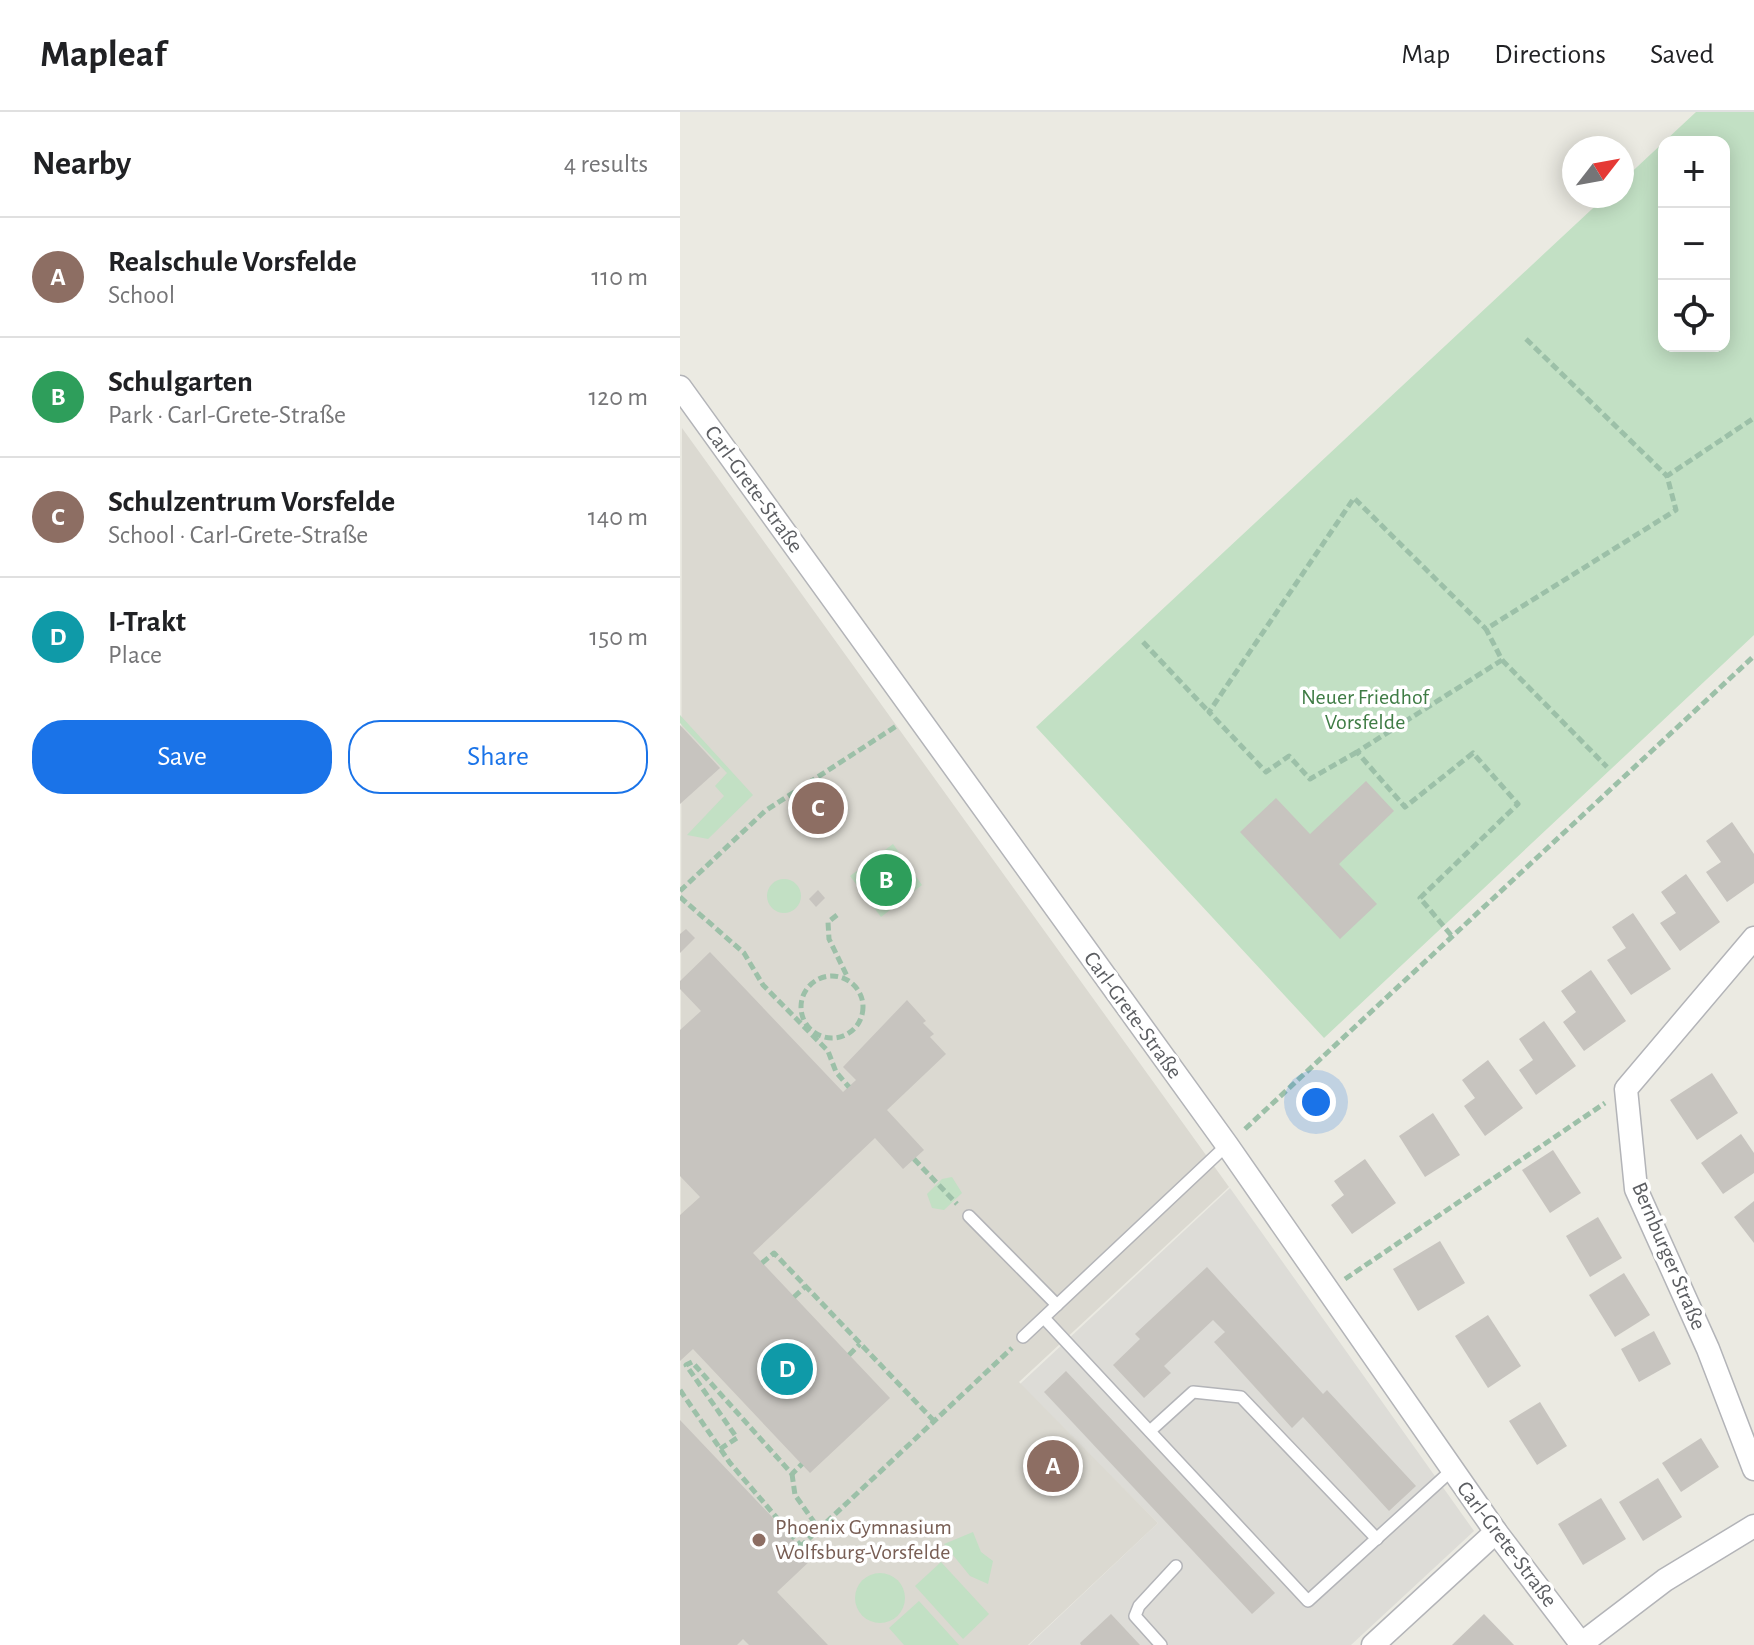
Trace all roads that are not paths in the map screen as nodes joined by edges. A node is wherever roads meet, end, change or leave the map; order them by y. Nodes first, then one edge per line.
1 (680, 387) edge
2 (1754, 938) edge
3 (1227, 1145) junction
4 (969, 1216) road end
5 (1057, 1305) junction
6 (1044, 1318) junction
7 (1023, 1337) road end
8 (1150, 1431) junction
9 (1754, 1469) edge
10 (1452, 1470) junction
11 (1754, 1526) edge
12 (1496, 1532) junction
13 (1377, 1539) junction
14 (1176, 1566) dead end
15 (1582, 1644) edge
16 (1161, 1645) edge
17 (1373, 1645) edge

1 - 3 street, Carl-Grete-Straße
2 - 9 street, Bernburger Straße
3 - 5 lane
3 - 10 street, Carl-Grete-Straße
4 - 5 lane
5 - 6 lane
6 - 7 lane
6 - 8 lane
8 - 13 lane
8 - 13 lane
10 - 12 street, Carl-Grete-Straße
10 - 13 lane
11 - 15 street
12 - 15 street, Carl-Grete-Straße
12 - 17 street
14 - 16 lane

